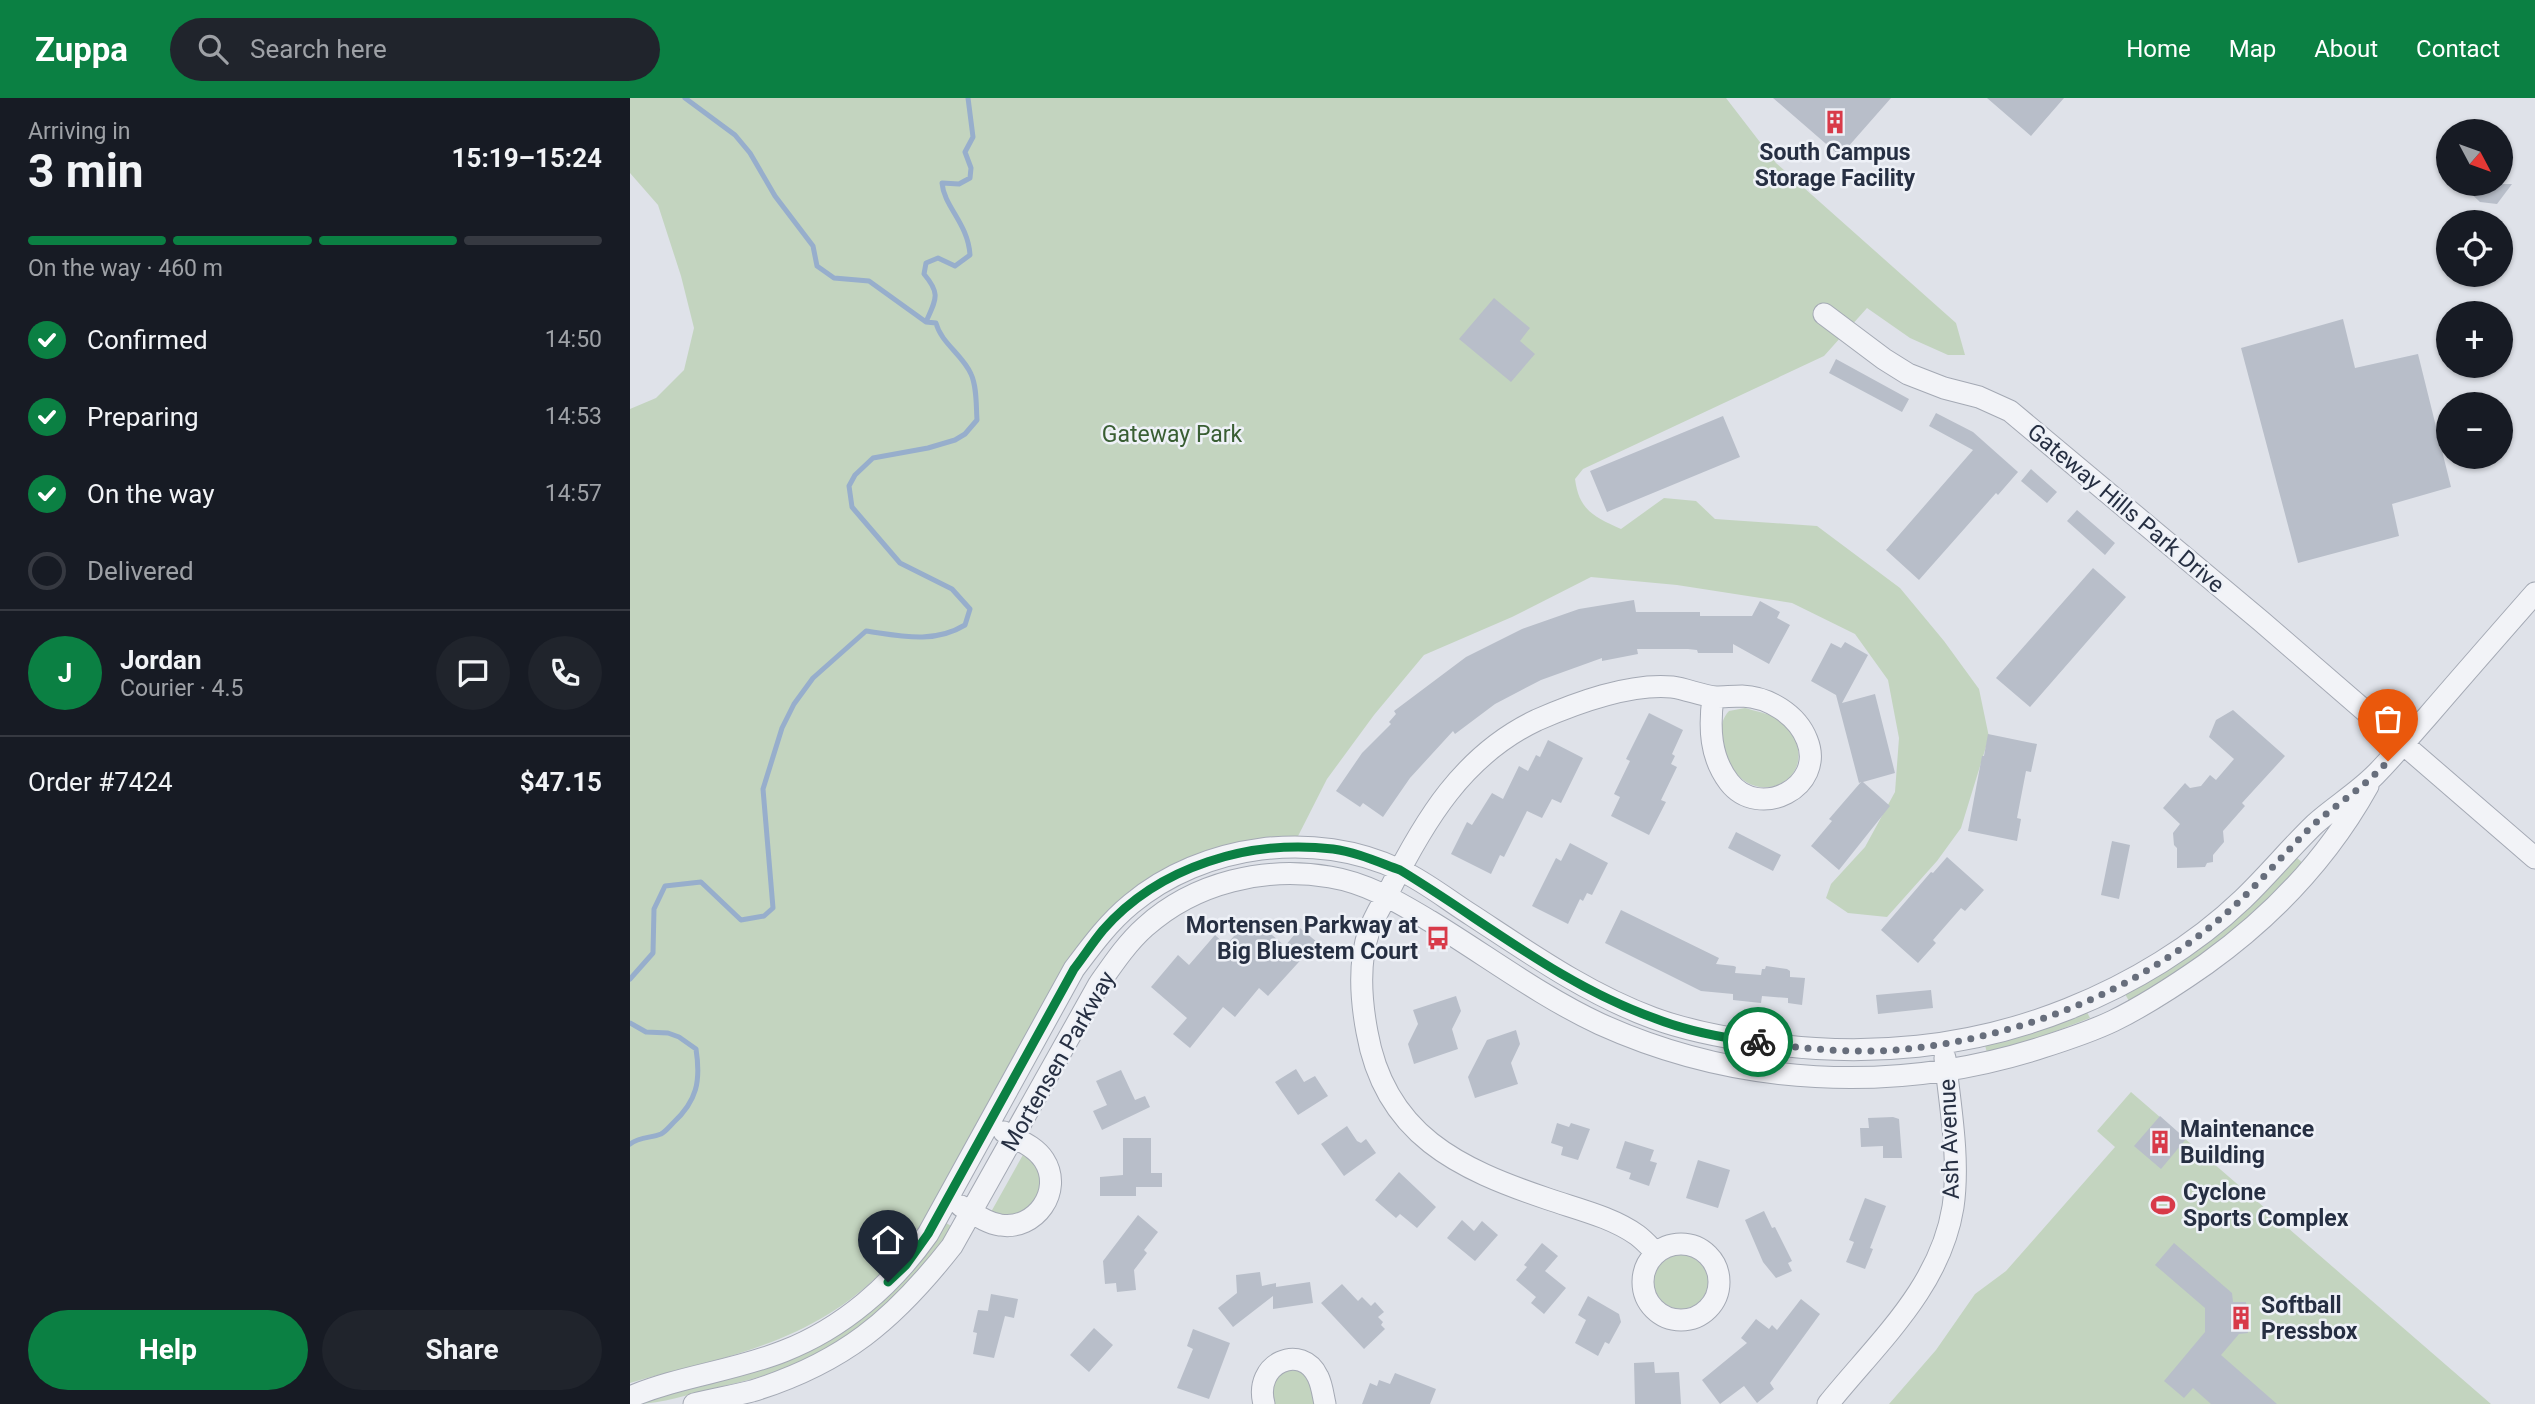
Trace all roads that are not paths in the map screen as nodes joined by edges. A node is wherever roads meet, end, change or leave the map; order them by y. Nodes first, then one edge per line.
1 (1824, 314) dead end
2 (2535, 593) edge
3 (1713, 697) junction
4 (2402, 744) junction
5 (2372, 778) junction
6 (2535, 858) edge
7 (1400, 870) junction
8 (1387, 895) junction
9 (1944, 1044) junction
10 (1947, 1072) junction
11 (990, 1125) junction
12 (1014, 1138) junction
13 (948, 1199) junction
14 (972, 1212) junction
15 (1656, 1253) dead end
16 (630, 1397) edge
17 (694, 1404) edge
18 (1264, 1404) edge
19 (1325, 1404) edge
20 (1828, 1404) edge

1 - 4 street, Gateway Hills Park Drive
2 - 4 street
3 - 3 street
3 - 7 street
4 - 5 street
4 - 6 street, Gateway Hills Park Drive
5 - 9 street, Mortensen Parkway
5 - 10 street, Mortensen Parkway
7 - 8 street
7 - 9 street, Mortensen Parkway
7 - 11 street, Mortensen Parkway
8 - 10 street, Mortensen Parkway
8 - 12 street, Mortensen Parkway
8 - 15 street
9 - 10 street, Ash Avenue
10 - 20 street, Ash Avenue
11 - 12 street
11 - 13 street, Mortensen Parkway
12 - 14 street, Mortensen Parkway
12 - 14 street
13 - 14 street
13 - 16 street, Mortensen Parkway
14 - 17 street, Mortensen Parkway
18 - 19 street

